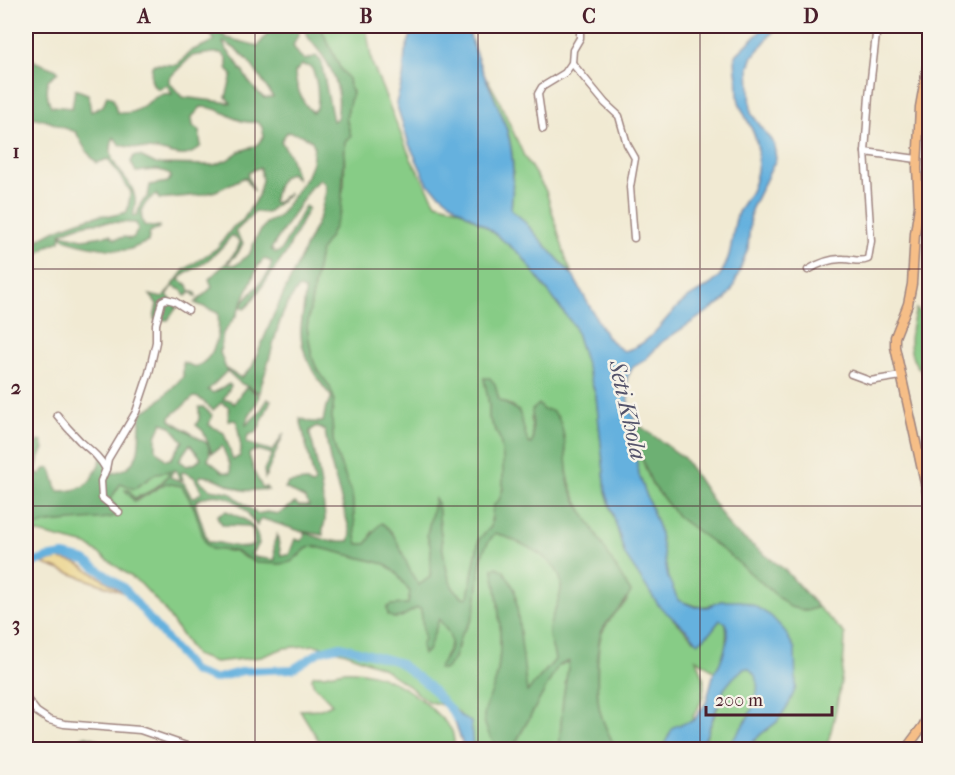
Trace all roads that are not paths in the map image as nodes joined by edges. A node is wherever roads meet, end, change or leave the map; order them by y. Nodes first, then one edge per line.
1 (580, 26) edge
2 (878, 26) edge
3 (930, 51) edge
4 (572, 63) junction
5 (543, 129) dead end
6 (865, 152) junction
7 (917, 159) junction
8 (634, 238) dead end
9 (808, 270) dead end
10 (188, 310) dead end
11 (851, 374) dead end
12 (901, 376) junction
13 (57, 415) dead end
14 (106, 469) junction
15 (930, 506) edge
16 (119, 512) dead end
17 (26, 698) edge
18 (930, 712) edge
19 (913, 739) junction
20 (198, 750) edge
21 (905, 750) edge
22 (914, 750) edge

1 - 4 street
2 - 6 street
3 - 7 main road
4 - 5 street
4 - 8 street
6 - 7 street
6 - 9 street
7 - 12 main road
10 - 14 street
11 - 12 street
12 - 15 main road
13 - 14 street
14 - 16 street
17 - 20 street
18 - 19 main road
19 - 21 main road
19 - 22 street

